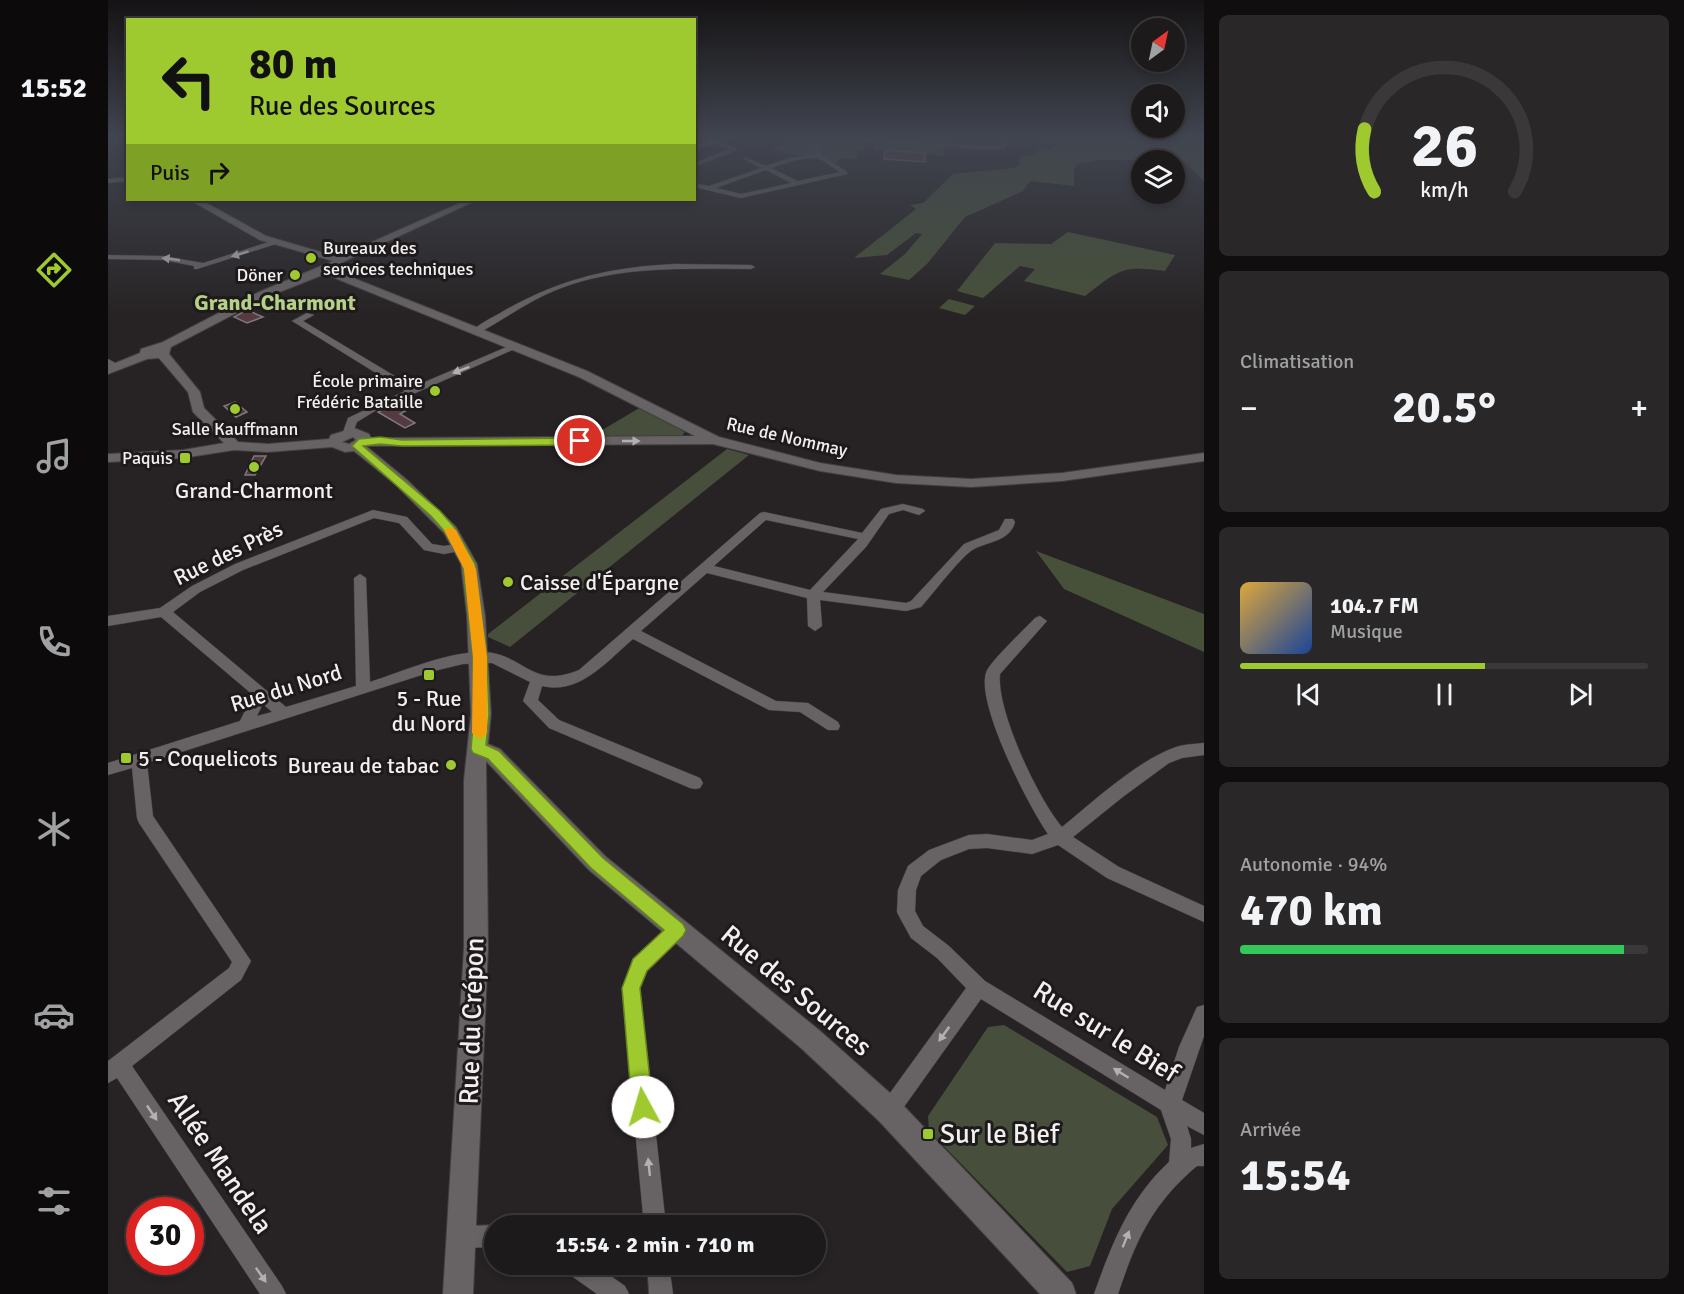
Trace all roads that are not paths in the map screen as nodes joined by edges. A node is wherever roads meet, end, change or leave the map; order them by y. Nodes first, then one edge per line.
1 (197, 201) edge
2 (471, 201) edge
3 (275, 243) junction
4 (108, 257) edge
5 (339, 260) junction
6 (204, 265) junction
7 (751, 267) dead end
8 (190, 270) dead end
9 (323, 270) junction
10 (310, 315) dead end
11 (476, 331) junction
12 (514, 347) junction
13 (164, 350) junction
14 (111, 366) edge
15 (411, 390) junction
16 (350, 426) junction
17 (714, 440) junction
18 (335, 443) junction
19 (360, 444) junction
20 (234, 446) junction
21 (1204, 457) edge
22 (108, 458) edge
23 (919, 512) dead end
24 (1009, 522) dead end
25 (865, 537) junction
26 (461, 547) junction
27 (705, 568) junction
28 (360, 578) dead end
29 (813, 595) junction
30 (164, 612) junction
31 (108, 621) edge
32 (1040, 621) dead end
33 (815, 627) dead end
34 (631, 632) junction
35 (480, 657) junction
36 (537, 681) junction
37 (363, 690) junction
38 (261, 693) junction
39 (283, 713) junction
40 (246, 724) junction
41 (833, 726) dead end
42 (478, 749) junction
43 (1204, 749) edge
44 (140, 759) junction
45 (108, 769) edge
46 (695, 783) dead end
47 (1061, 837) junction
48 (1204, 914) edge
49 (677, 930) junction
50 (978, 987) junction
51 (1204, 1014) edge
52 (114, 1069) edge
53 (1170, 1106) junction
54 (889, 1111) junction
55 (1204, 1125) edge
56 (1204, 1155) edge
57 (1179, 1167) junction
58 (654, 1215) edge
59 (484, 1236) edge
60 (462, 1237) junction
61 (590, 1275) edge
62 (659, 1275) edge
63 (274, 1294) edge
64 (458, 1294) edge
65 (617, 1294) edge
66 (661, 1294) edge
67 (1061, 1294) edge
68 (1106, 1294) edge

1 - 3 street
2 - 5 street
3 - 5 street
3 -> 6 street
6 -> 4 street
5 - 9 street
6 - 8 street
7 - 11 street
9 - 11 street, Rue de Nommay
9 - 13 street
10 - 15 street
11 - 12 street, Rue de Nommay
12 -> 15 street
12 - 17 street, Rue de Nommay
13 - 14 street
13 - 20 street
15 - 16 street
16 - 18 street
16 - 19 street, Rue du Crépon
19 -> 17 street
17 - 21 street, Rue de Nommay
18 - 19 street
18 - 20 street
19 - 26 street, Rue du Crépon
20 - 22 street
23 - 25 street
24 - 29 street
25 - 27 street
25 - 29 street
26 - 30 street, Rue des Près
26 - 35 street, Rue du Crépon
27 - 29 street
27 - 34 street
28 - 37 street
29 - 33 street
30 - 31 street, Rue des Près
30 - 38 street
32 - 47 street
34 - 36 street
34 - 41 street
35 - 36 street
35 - 37 street, Rue du Nord
35 - 42 street, Rue du Crépon
36 - 46 street
37 - 39 street, Rue du Nord
38 - 39 street
38 - 40 street
39 - 40 street, Rue du Nord
40 - 44 street, Rue du Nord
42 - 49 street, Rue des Sources
42 - 60 street, Rue du Crépon
43 - 47 street
44 - 45 street, Rue du Nord
44 - 52 street
47 - 48 street
47 - 50 street, Rue sur le Bief
49 - 54 street, Rue des Sources
58 -> 49 street
53 -> 50 street, Rue sur le Bief
50 -> 54 street
51 - 53 street
52 -> 63 street, Allée Mandela
53 - 55 street, Rue sur le Bief
53 - 57 street
54 - 67 street, Rue des Sources
56 - 57 street
68 -> 57 street
59 - 60 street
60 - 64 street, Rue du Crépon
61 - 65 street
62 - 66 street

